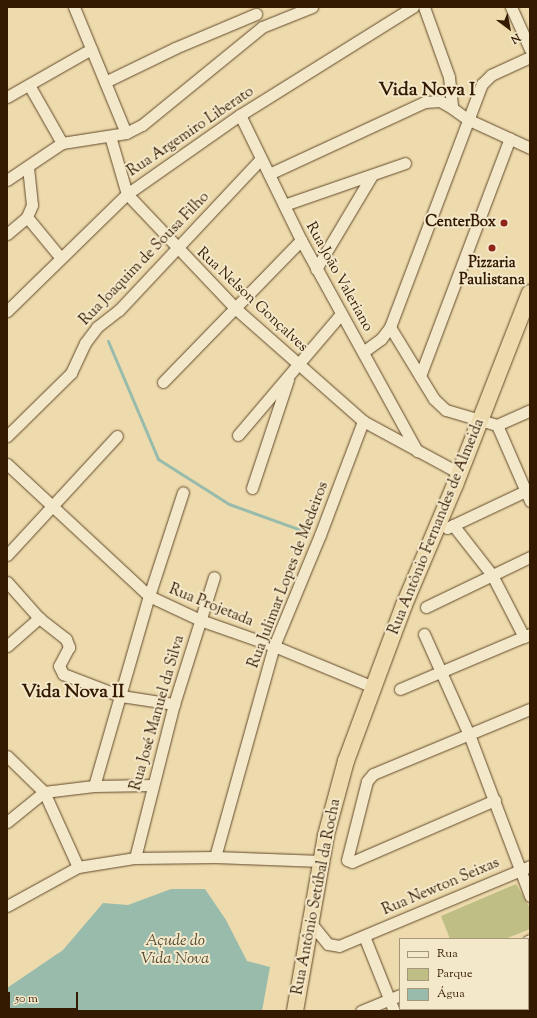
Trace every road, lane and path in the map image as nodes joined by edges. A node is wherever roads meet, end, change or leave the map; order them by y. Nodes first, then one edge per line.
1 (74, 7) edge
2 (312, 7) edge
3 (413, 7) edge
4 (424, 7) edge
5 (511, 7) edge
6 (255, 10) edge
7 (262, 27) junction
8 (91, 49) junction
9 (530, 49) edge
10 (530, 57) edge
11 (105, 82) junction
12 (29, 85) junction
13 (7, 97) edge
14 (452, 108) junction
15 (240, 115) junction
16 (467, 119) junction
17 (126, 133) junction
18 (110, 136) junction
19 (510, 138) junction
20 (62, 144) junction
21 (530, 148) edge
22 (261, 159) junction
23 (405, 163) dead end
24 (28, 167) junction
25 (269, 174) junction
26 (372, 175) junction
27 (7, 180) edge
28 (127, 194) junction
29 (284, 205) junction
30 (27, 217) junction
31 (7, 234) edge
32 (301, 240) junction
33 (177, 249) junction
34 (60, 257) junction
35 (316, 269) junction
36 (530, 293) edge
37 (235, 308) junction
38 (7, 311) edge
39 (341, 314) junction
40 (390, 327) junction
41 (363, 352) junction
42 (298, 364) junction
43 (290, 374) junction
44 (420, 376) junction
45 (163, 382) dead end
46 (530, 410) edge
47 (363, 421) junction
48 (480, 421) junction
49 (497, 425) junction
50 (238, 435) dead end
51 (7, 436) edge
52 (117, 436) dead end
53 (417, 451) junction
54 (7, 464) edge
55 (459, 474) junction
56 (252, 488) dead end
57 (183, 492) dead end
58 (529, 493) edge
59 (53, 507) junction
60 (452, 525) junction
61 (435, 534) junction
62 (7, 555) edge
63 (530, 557) edge
64 (492, 574) junction
65 (214, 577) dead end
66 (7, 582) edge
67 (149, 596) junction
68 (426, 606) dead end
69 (39, 618) junction
70 (200, 620) junction
71 (424, 634) dead end
72 (527, 635) edge
73 (7, 646) edge
74 (274, 646) junction
75 (442, 672) junction
76 (373, 687) junction
77 (400, 689) dead end
78 (121, 696) junction
79 (174, 704) junction
80 (530, 710) edge
81 (470, 736) junction
82 (7, 756) edge
83 (346, 761) joint
84 (153, 785) junction
85 (94, 786) junction
86 (44, 792) junction
87 (495, 800) junction
88 (7, 822) edge
89 (215, 857) junction
90 (135, 858) junction
91 (321, 861) junction
92 (78, 866) junction
93 (526, 868) edge
94 (530, 896) edge
95 (7, 906) edge
96 (310, 922) junction
97 (364, 936) junction
98 (395, 998) edge
99 (295, 1011) edge
100 (361, 1011) edge
101 (394, 1011) edge

1 - 8 street
2 - 7 street
3 - 15 street, Rua Argemiro Liberato
4 - 14 street
5 - 9 street
6 - 7 street
6 - 11 street
7 - 17 street
8 - 11 street
8 - 12 street
10 - 16 street
11 - 17 street
12 - 13 street
12 - 20 street
14 - 16 street
14 - 25 street
15 - 22 street, Rua João Valeriano
15 - 28 street, Rua Argemiro Liberato
16 - 19 street
16 - 40 street
17 - 18 street
18 - 20 street
18 - 28 street, Rua Nelson Gonçalves
19 - 21 street
19 - 44 street
20 - 24 street
22 - 25 street, Rua João Valeriano
22 - 33 street, Rua Joaquim de Sousa Filho
23 - 26 street
24 - 27 street
24 - 30 street
25 - 29 street, Rua João Valeriano
26 - 29 street
26 - 35 street
28 - 33 street, Rua Nelson Gonçalves
28 - 34 street, Rua Argemiro Liberato
29 - 32 street, Rua João Valeriano
30 - 31 street
30 - 34 street
32 - 35 street, Rua João Valeriano
32 - 37 street
33 - 37 street, Rua Nelson Gonçalves
33 - 51 street, Rua Joaquim de Sousa Filho
34 - 38 street, Rua Argemiro Liberato
35 - 39 street, Rua João Valeriano
36 - 48 highway, Rua Antônio Fernandes de Almeida
37 - 42 street, Rua Nelson Gonçalves
37 - 45 street
39 - 41 street, Rua João Valeriano
39 - 42 street
40 - 41 street
40 - 44 street, Rua João Valeriano
41 - 53 street, Rua João Valeriano
42 - 43 street
42 - 47 street, Rua Nelson Gonçalves
43 - 50 street
43 - 56 street
44 - 48 street, Rua João Valeriano
46 - 49 street
47 - 53 street, Rua Nelson Gonçalves
47 - 74 street, Rua Julimar Lopes de Medeiros
48 - 49 street, Rua João Valeriano
48 - 55 highway, Rua Antônio Fernandes de Almeida
49 - 58 street
52 - 59 street
53 - 55 street, Rua Nelson Gonçalves
54 - 59 street, Rua Projetada
55 - 61 highway, Rua Antônio Fernandes de Almeida
57 - 67 street, Rua Projetada
58 - 60 street
59 - 62 street
59 - 67 street, Rua Projetada
60 - 61 street
60 - 64 street
61 - 76 highway, Rua Antônio Fernandes de Almeida
63 - 64 street
64 - 68 street
64 - 72 street
65 - 70 street, Rua José Manuel da Silva
66 - 69 street
67 - 70 street, Rua Projetada
67 - 78 street, Rua Projetada
69 - 73 street
69 - 78 street
70 - 74 street, Rua Projetada
70 - 79 street, Rua José Manuel da Silva
71 - 75 street
72 - 75 street
74 - 76 street, Rua Projetada
74 - 89 street, Rua Julimar Lopes de Medeiros
75 - 77 street
75 - 81 street
76 - 83 highway, Rua Antônio Fernandes de Almeida
78 - 79 street
78 - 85 street, Rua Projetada
79 - 84 street, Rua José Manuel da Silva
80 - 81 street
81 - 87 street
81 - 87 street
82 - 86 street
83 - 91 highway, Rua Antônio Setúbal da Rocha
84 - 85 street
84 - 90 street, Rua José Manuel da Silva
85 - 86 street
86 - 88 street
86 - 92 street
87 - 93 street
89 - 90 street
89 - 91 street
90 - 92 street
91 - 96 highway, Rua Antônio Setúbal da Rocha
92 - 95 street
93 - 94 street
93 - 97 street, Rua Newton Seixas
96 - 97 street, Rua Newton Seixas
96 - 99 highway, Rua Antônio Setúbal da Rocha
97 - 98 street
98 - 100 street
98 - 101 street

